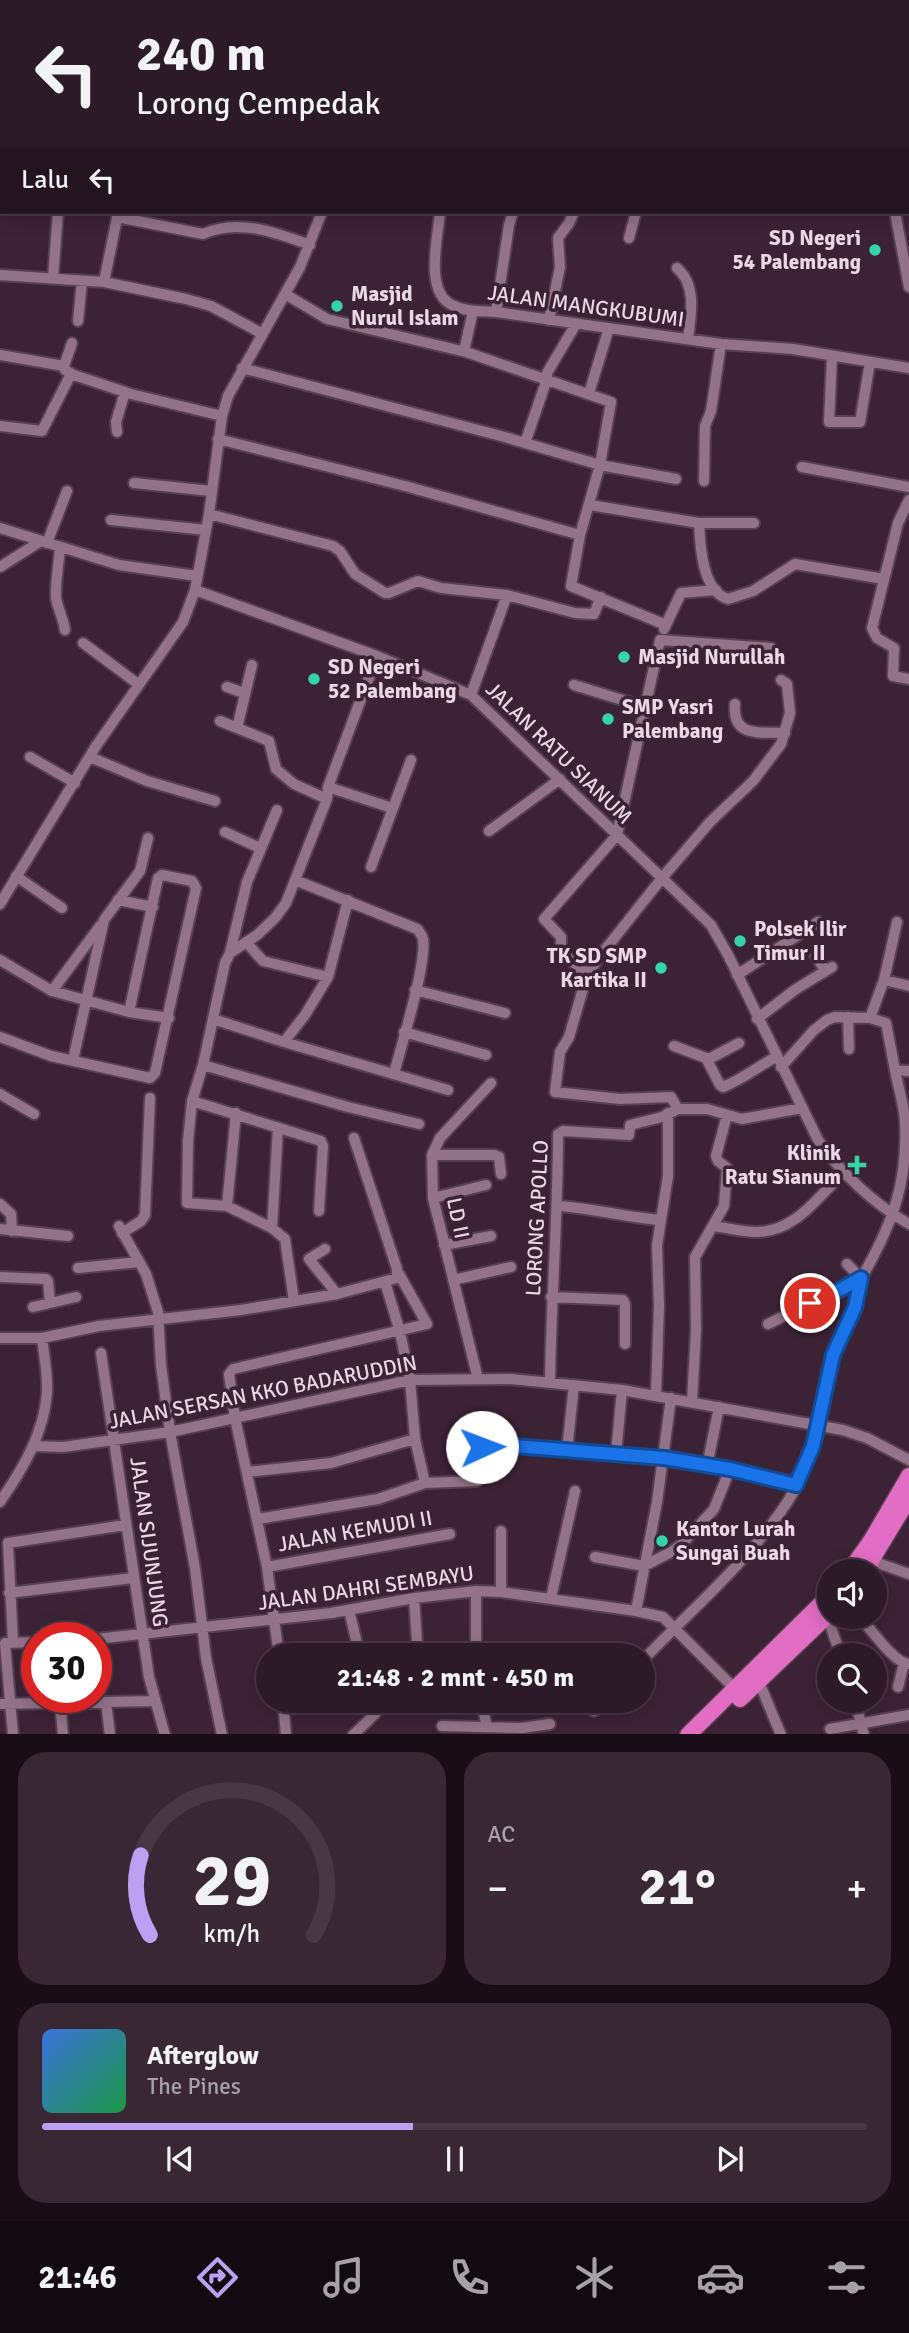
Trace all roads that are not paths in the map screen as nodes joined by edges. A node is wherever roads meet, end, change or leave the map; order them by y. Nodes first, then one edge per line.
1 (58, 214) edge
2 (117, 214) edge
3 (321, 214) edge
4 (440, 214) edge
5 (512, 214) edge
6 (572, 214) edge
7 (635, 214) edge
8 (895, 214) edge
9 (629, 238) dead end
10 (310, 245) junction
11 (677, 268) dead end
12 (0, 275) edge
13 (53, 278) junction
14 (82, 281) junction
15 (104, 282) junction
16 (909, 287) edge
17 (285, 294) junction
18 (473, 311) junction
19 (496, 312) junction
20 (549, 320) junction
21 (78, 321) dead end
22 (576, 324) junction
23 (609, 328) junction
24 (261, 333) junction
25 (688, 339) junction
26 (72, 343) dead end
27 (721, 344) junction
28 (464, 351) junction
29 (0, 355) edge
30 (832, 356) junction
31 (870, 362) junction
32 (242, 368) junction
33 (909, 368) edge
34 (68, 370) junction
35 (547, 379) junction
36 (125, 392) junction
37 (589, 393) junction
38 (222, 416) junction
39 (1, 429) edge
40 (117, 432) dead end
41 (218, 439) junction
42 (525, 443) junction
43 (600, 465) junction
44 (802, 467) dead end
45 (676, 479) dead end
46 (704, 481) dead end
47 (134, 483) dead end
48 (909, 488) edge
49 (67, 491) dead end
50 (211, 491) junction
51 (909, 500) edge
52 (590, 505) junction
53 (209, 514) junction
54 (111, 520) dead end
55 (699, 523) junction
56 (754, 523) dead end
57 (0, 528) edge
58 (206, 530) junction
59 (580, 535) junction
60 (44, 542) junction
61 (60, 547) junction
62 (0, 567) edge
63 (197, 576) junction
64 (884, 579) junction
65 (195, 590) junction
66 (716, 590) junction
67 (507, 595) junction
68 (601, 597) junction
69 (666, 625) junction
70 (65, 630) dead end
71 (660, 640) junction
72 (83, 643) dead end
73 (771, 648) dead end
74 (377, 656) junction
75 (252, 665) dead end
76 (909, 679) edge
77 (781, 680) dead end
78 (138, 684) junction
79 (574, 685) dead end
80 (227, 688) dead end
81 (244, 693) junction
82 (471, 695) junction
83 (735, 704) dead end
84 (645, 707) junction
85 (219, 721) dead end
86 (237, 728) junction
87 (785, 733) junction
88 (30, 757) dead end
89 (90, 757) junction
90 (411, 760) dead end
91 (560, 779) junction
92 (75, 783) junction
93 (328, 787) junction
94 (327, 799) junction
95 (215, 801) dead end
96 (392, 808) junction
97 (277, 810) dead end
98 (489, 831) dead end
99 (225, 832) dead end
100 (617, 835) junction
101 (148, 838) dead end
102 (260, 848) junction
103 (371, 867) dead end
104 (140, 871) junction
105 (159, 876) junction
106 (662, 878) junction
107 (295, 880) junction
108 (9, 881) edge
109 (118, 900) junction
110 (348, 900) junction
111 (0, 904) edge
112 (153, 907) junction
113 (62, 908) dead end
114 (104, 920) junction
115 (818, 922) dead end
116 (897, 922) dead end
117 (246, 942) junction
118 (230, 953) junction
119 (815, 956) dead end
120 (0, 960) edge
121 (587, 975) junction
122 (737, 975) junction
123 (328, 977) junction
124 (884, 980) junction
125 (909, 986) edge
126 (415, 990) junction
127 (52, 991) junction
128 (87, 1001) junction
129 (129, 1012) junction
130 (505, 1013) dead end
131 (848, 1017) junction
132 (169, 1018) junction
133 (870, 1018) junction
134 (213, 1019) junction
135 (757, 1019) junction
136 (404, 1032) junction
137 (0, 1037) edge
138 (284, 1042) junction
139 (739, 1043) dead end
140 (674, 1046) dead end
141 (849, 1049) dead end
142 (486, 1055) dead end
143 (707, 1059) junction
144 (73, 1060) junction
145 (778, 1062) junction
146 (203, 1065) junction
147 (895, 1070) junction
148 (909, 1071) edge
149 (394, 1074) junction
150 (491, 1083) dead end
151 (448, 1090) dead end
152 (0, 1094) edge
153 (150, 1098) dead end
154 (192, 1101) junction
155 (802, 1108) junction
156 (673, 1111) junction
157 (236, 1113) junction
158 (34, 1114) dead end
159 (727, 1115) junction
160 (907, 1119) edge
161 (419, 1124) dead end
162 (278, 1128) junction
163 (354, 1138) dead end
164 (432, 1156) junction
165 (844, 1172) junction
166 (502, 1174) dead end
167 (486, 1185) dead end
168 (433, 1198) junction
169 (0, 1204) edge
170 (227, 1206) junction
171 (557, 1206) junction
172 (318, 1212) dead end
173 (892, 1214) junction
174 (660, 1220) junction
175 (909, 1224) edge
176 (714, 1226) junction
177 (272, 1228) junction
178 (6, 1230) edge
179 (68, 1236) dead end
180 (491, 1236) dead end
181 (444, 1245) junction
182 (325, 1249) dead end
183 (139, 1262) junction
184 (846, 1264) dead end
185 (511, 1267) dead end
186 (78, 1268) dead end
187 (399, 1274) junction
188 (0, 1277) edge
189 (861, 1278) junction
190 (453, 1280) junction
191 (385, 1282) junction
192 (337, 1294) junction
193 (76, 1297) dead end
194 (551, 1297) junction
195 (294, 1301) junction
196 (51, 1303) junction
197 (33, 1307) dead end
198 (159, 1320) junction
199 (768, 1324) dead end
200 (400, 1332) junction
201 (0, 1338) edge
202 (42, 1338) junction
203 (625, 1344) dead end
204 (102, 1353) dead end
205 (478, 1379) junction
206 (410, 1380) junction
207 (550, 1383) junction
208 (575, 1385) junction
209 (622, 1390) junction
210 (656, 1395) junction
211 (671, 1398) junction
212 (692, 1402) junction
213 (719, 1406) junction
214 (235, 1418) junction
215 (819, 1425) junction
216 (170, 1432) junction
217 (415, 1439) junction
218 (116, 1440) junction
219 (34, 1446) junction
220 (567, 1450) junction
221 (616, 1454) junction
222 (664, 1458) junction
223 (909, 1460) edge
224 (707, 1466) junction
225 (730, 1469) junction
226 (247, 1472) junction
227 (909, 1476) edge
228 (0, 1478) edge
229 (425, 1483) junction
230 (12, 1485) junction
231 (796, 1485) junction
232 (575, 1491) dead end
233 (909, 1498) edge
234 (0, 1502) edge
235 (258, 1519) junction
236 (125, 1525) junction
237 (500, 1531) dead end
238 (450, 1534) dead end
239 (4, 1541) edge
240 (594, 1557) dead end
241 (858, 1559) edge
242 (872, 1559) edge
243 (644, 1566) junction
244 (267, 1567) junction
245 (887, 1570) edge
246 (909, 1574) edge
247 (133, 1578) junction
248 (475, 1591) junction
249 (501, 1592) junction
250 (9, 1593) junction
251 (414, 1598) junction
252 (551, 1598) junction
253 (817, 1609) edge
254 (349, 1610) junction
255 (636, 1611) junction
256 (275, 1620) junction
257 (817, 1625) edge
258 (675, 1627) junction
259 (201, 1628) junction
260 (872, 1629) edge
261 (142, 1634) junction
262 (112, 1637) edge
263 (6, 1643) edge
264 (278, 1643) edge
265 (357, 1643) edge
266 (417, 1643) edge
267 (476, 1643) edge
268 (655, 1648) edge
269 (906, 1663) edge
270 (759, 1682) junction
271 (898, 1687) dead end
272 (739, 1693) junction
273 (155, 1701) junction
274 (112, 1702) edge
275 (5, 1704) edge
276 (62, 1713) edge
277 (107, 1713) edge
278 (284, 1713) edge
279 (374, 1713) edge
280 (484, 1713) edge
281 (909, 1715) edge
282 (550, 1724) dead end
283 (442, 1726) dead end
284 (487, 1727) junction
285 (830, 1729) dead end
286 (862, 1729) edge
287 (13, 1734) edge
288 (63, 1734) edge
289 (110, 1734) edge
290 (164, 1734) edge
291 (222, 1734) edge
292 (286, 1734) edge
293 (353, 1734) edge
294 (688, 1734) edge
295 (703, 1734) edge
296 (781, 1734) edge

1 - 13 street
2 - 10 street
2 - 15 street
3 - 10 street
4 - 18 street, JALAN MANGKUBUMI
5 - 19 street
6 - 20 street
7 - 9 street
8 - 16 street
10 - 17 street
11 - 25 street
12 - 13 street
13 - 14 street
14 - 15 street
14 - 21 street
15 - 24 street
17 - 24 street
17 - 28 street
18 - 19 street, JALAN MANGKUBUMI
18 - 28 street
19 - 20 street, JALAN MANGKUBUMI
20 - 22 street, JALAN MANGKUBUMI
22 - 23 street, JALAN MANGKUBUMI
22 - 35 street
23 - 25 street, JALAN MANGKUBUMI
23 - 37 street
24 - 32 street
25 - 27 street, JALAN MANGKUBUMI
26 - 34 street
27 - 30 street, JALAN MANGKUBUMI
27 - 46 street
28 - 35 street
29 - 34 street
30 - 31 street, JALAN MANGKUBUMI
30 - 31 street
31 - 33 street, JALAN MANGKUBUMI
32 - 38 street
32 - 42 street
34 - 36 street
34 - 39 street
35 - 37 street
35 - 42 street
36 - 38 street
36 - 40 street
37 - 43 street
38 - 41 street
41 - 50 street
41 - 59 street
42 - 43 street
43 - 45 street
43 - 52 street
44 - 48 street
47 - 50 street
49 - 60 street
50 - 53 street
51 - 64 street
52 - 55 street
52 - 59 street
53 - 58 street
53 - 67 street
54 - 58 street
55 - 56 street
55 - 66 street
57 - 60 street
58 - 63 street
59 - 68 street
60 - 61 street
60 - 62 street
61 - 63 street
61 - 70 street
63 - 65 street
64 - 66 street
64 - 76 street
65 - 74 street, JALAN RATU SIANUM
65 - 78 street
66 - 69 street
67 - 68 street
67 - 82 street
68 - 69 street
69 - 71 street
71 - 73 street
71 - 84 street
72 - 78 street
74 - 82 street, JALAN RATU SIANUM
74 - 93 street
75 - 81 street
77 - 87 street
78 - 89 street
79 - 84 street
80 - 81 street
81 - 86 street
82 - 91 street, JALAN RATU SIANUM
83 - 87 street
84 - 100 street
85 - 86 street
86 - 94 street
87 - 106 street
88 - 92 street
89 - 92 street
89 - 95 street
90 - 96 street
91 - 98 street
91 - 100 street, JALAN RATU SIANUM
92 - 108 street
93 - 94 street
93 - 96 street
94 - 107 street
96 - 103 street
97 - 102 street
99 - 102 street
100 - 106 street, JALAN RATU SIANUM
100 - 121 street
101 - 104 street
102 - 118 street
104 - 105 street
104 - 109 street
105 - 112 street
105 - 132 street
106 - 121 street
106 - 122 street, JALAN RATU SIANUM
107 - 110 street
107 - 117 street
108 - 111 street
108 - 113 street
109 - 112 street
109 - 114 street
110 - 123 street
110 - 126 street
112 - 129 street
114 - 127 street
114 - 128 street
115 - 122 street
116 - 124 street
117 - 118 street
117 - 123 street
118 - 134 street
119 - 135 street
120 - 127 street
121 - 156 street
122 - 135 street, JALAN RATU SIANUM
123 - 138 street
124 - 125 street
124 - 133 street
126 - 130 street
126 - 136 street
127 - 128 street
128 - 129 street
128 - 144 street
129 - 132 street
131 - 133 street
131 - 141 street
131 - 145 street
132 - 144 street
133 - 147 street
134 - 138 street
134 - 146 street
135 - 145 street, JALAN RATU SIANUM
136 - 142 street
136 - 149 street
137 - 144 street
138 - 149 street
139 - 143 street
140 - 143 street
143 - 145 street
145 - 155 street, JALAN RATU SIANUM
146 - 154 street
146 - 161 street
147 - 148 street
147 - 160 street
149 - 151 street
150 - 164 street
152 - 158 street
153 - 183 street
154 - 157 street
154 - 170 street
155 - 159 street
155 - 165 street, JALAN RATU SIANUM
156 - 159 street
156 - 171 street, LORONG APOLLO
156 - 174 street
157 - 162 street
157 - 170 street
159 - 176 street
160 - 173 street
162 - 172 street
162 - 177 street
163 - 187 street
164 - 166 street
164 - 168 street, LD II
165 - 173 street, JALAN RATU SIANUM
165 - 176 street
167 - 168 street
168 - 181 street, LD II
169 - 178 street
170 - 177 street
171 - 174 street
171 - 194 street, LORONG APOLLO
173 - 175 street, JALAN RATU SIANUM
173 - 189 street
174 - 210 street
176 - 212 street
177 - 195 street
178 - 179 street
180 - 181 street
181 - 190 street, LD II
182 - 192 street
183 - 186 street
183 - 198 street
184 - 189 street
185 - 190 street
187 - 191 street
187 - 200 street
188 - 196 street
189 - 199 street
189 - 215 street
190 - 205 street, LD II
191 - 192 street
191 - 200 street
192 - 195 street
193 - 196 street
194 - 203 street
194 - 207 street, LORONG APOLLO
195 - 198 street
196 - 197 street
198 - 202 street
198 - 216 street
200 - 206 street
200 - 214 street
201 - 202 street
202 - 219 street
204 - 218 street, JALAN SIJUNJUNG
205 - 206 street, JALAN SERSAN KKO BADARUDDIN
205 - 207 street, JALAN SERSAN KKO BADARUDDIN
206 - 214 street, JALAN SERSAN KKO BADARUDDIN
206 - 217 street
207 - 208 street, JALAN SERSAN KKO BADARUDDIN
208 - 209 street, JALAN SERSAN KKO BADARUDDIN
208 - 220 street
209 - 210 street, JALAN SERSAN KKO BADARUDDIN
209 - 221 street
210 - 211 street, JALAN SERSAN KKO BADARUDDIN
211 - 212 street, JALAN SERSAN KKO BADARUDDIN
211 - 222 street
212 - 213 street, JALAN SERSAN KKO BADARUDDIN
213 - 215 street, JALAN SERSAN KKO BADARUDDIN
213 - 224 street
214 - 216 street, JALAN SERSAN KKO BADARUDDIN
214 - 226 street
215 - 223 street, JALAN SERSAN KKO BADARUDDIN
215 - 231 street
216 - 218 street, JALAN SERSAN KKO BADARUDDIN
216 - 259 street
217 - 226 street
217 - 229 street
218 - 219 street, JALAN SERSAN KKO BADARUDDIN
218 - 236 street, JALAN SIJUNJUNG
219 - 230 street
220 - 221 street
220 - 229 street
221 - 222 street
222 - 224 street
222 - 243 street
224 - 225 street
225 - 231 street
225 - 243 street
226 - 235 street
227 - 241 highway
228 - 230 street
229 - 235 street
230 - 234 street
231 - 258 street
232 - 252 street
233 - 242 highway
235 - 244 street
236 - 239 street
236 - 247 street, JALAN SIJUNJUNG
237 - 249 street
238 - 244 street, JALAN KEMUDI II
239 - 250 street
240 - 243 street
243 - 255 street
244 - 256 street
245 - 246 street
247 - 250 street
247 - 261 street, JALAN SIJUNJUNG
248 - 249 street, JALAN DAHRI SEMBAYU
248 - 251 street, JALAN DAHRI SEMBAYU
248 - 267 street
249 - 252 street, JALAN DAHRI SEMBAYU
250 - 263 street
251 - 254 street, JALAN DAHRI SEMBAYU
251 - 266 street
252 - 255 street, JALAN DAHRI SEMBAYU
253 - 272 highway
254 - 256 street, JALAN DAHRI SEMBAYU
254 - 265 street
255 - 258 street, JALAN DAHRI SEMBAYU
256 - 259 street, JALAN DAHRI SEMBAYU
256 - 264 street
257 - 270 highway
258 - 268 street
258 - 272 street, JALAN DAHRI SEMBAYU
259 - 261 street, JALAN DAHRI SEMBAYU
259 - 291 street
260 - 269 street
261 - 262 street, JALAN DAHRI SEMBAYU
261 - 273 street, JALAN SIJUNJUNG
263 - 275 street
269 - 271 street
270 - 272 highway
270 - 296 street
272 - 294 highway
272 - 295 highway
273 - 274 street
273 - 290 street, JALAN SIJUNJUNG
275 - 287 street
276 - 288 street
277 - 289 street
278 - 292 street
279 - 293 street
280 - 284 street
281 - 286 street
282 - 284 street
283 - 284 street
285 - 286 street

